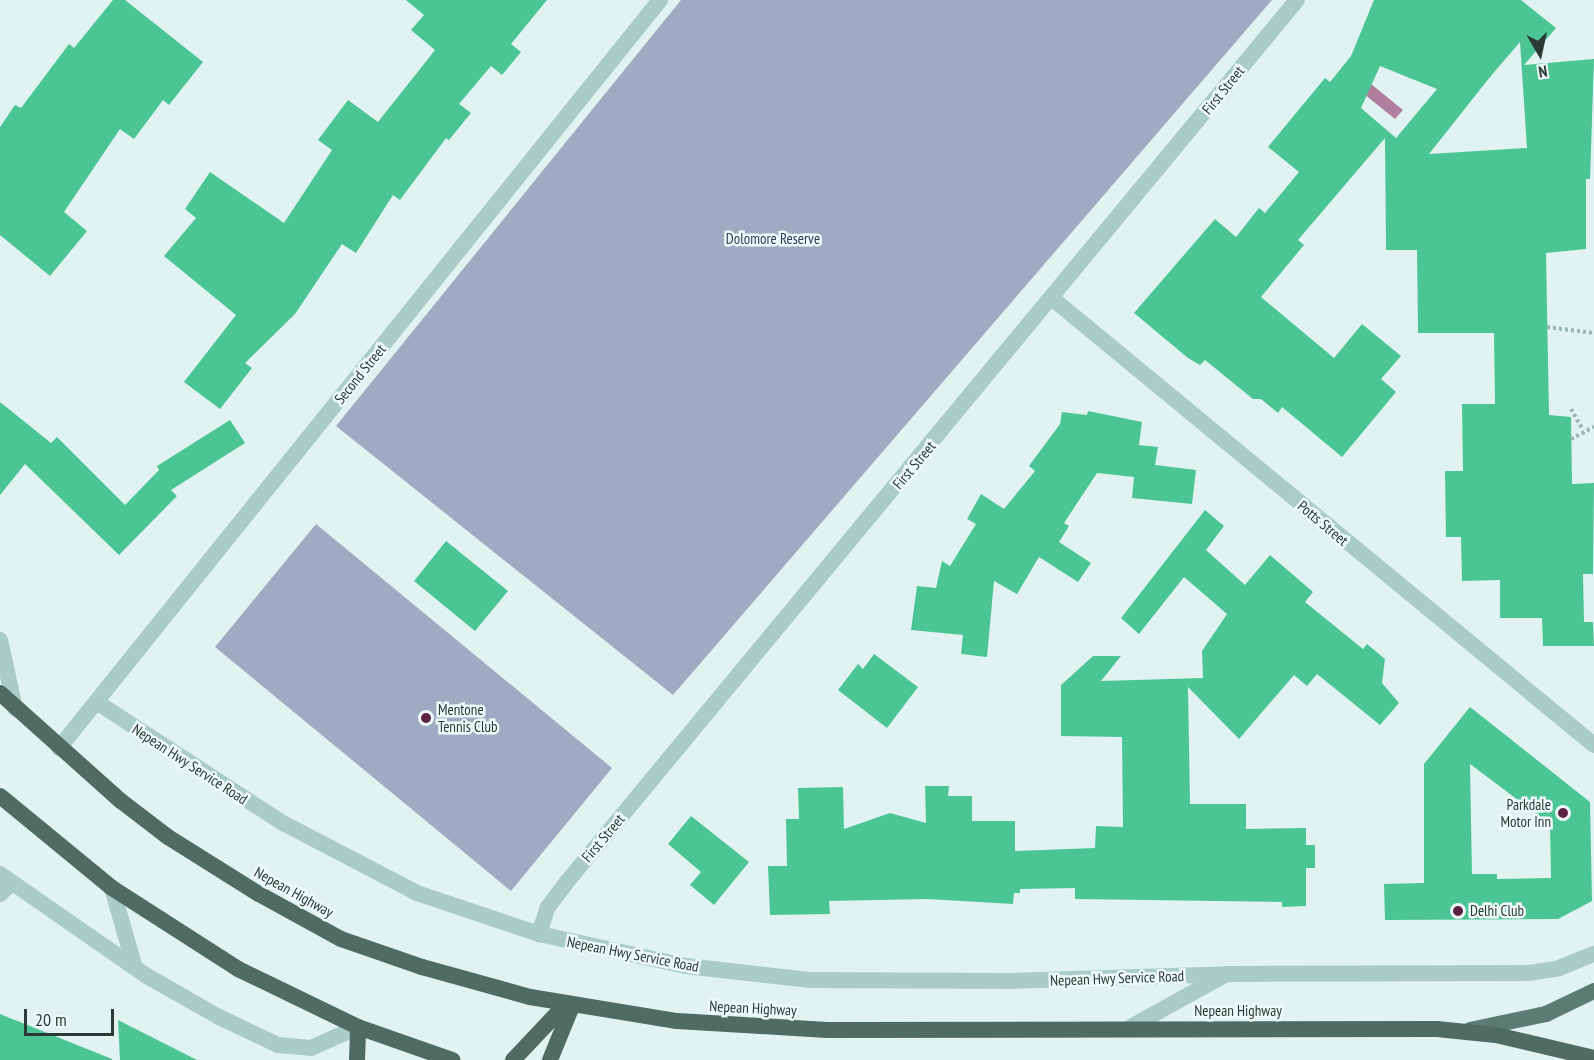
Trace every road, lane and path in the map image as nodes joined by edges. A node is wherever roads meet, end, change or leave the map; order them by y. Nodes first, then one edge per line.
1 (660, 0) edge
2 (1297, 0) edge
3 (1053, 299) junction
4 (1547, 327) dead end
5 (1594, 333) edge
6 (1571, 409) dead end
7 (1594, 427) edge
8 (1583, 430) junction
9 (1571, 438) dead end
10 (0, 640) edge
11 (0, 693) edge
12 (98, 703) junction
13 (15, 708) junction
14 (1594, 745) edge
15 (59, 748) junction
16 (0, 796) edge
17 (4, 884) edge
18 (112, 888) junction
19 (539, 934) junction
20 (1594, 954) edge
21 (135, 968) junction
22 (1227, 974) junction
23 (1594, 991) edge
24 (569, 1005) junction
25 (358, 1027) junction
26 (1127, 1029) junction
27 (1463, 1031) junction
28 (1594, 1058) edge
29 (357, 1060) edge
30 (452, 1060) edge
31 (513, 1060) edge
32 (550, 1060) edge

1 - 12 street, Second Street
2 - 3 street, First Street
3 - 14 street, Potts Street
3 - 19 street, First Street
4 - 5 path
6 - 8 path
7 - 8 path
8 - 9 path
10 - 13 street
11 - 13 highway, Nepean Highway
12 - 15 street, Second Street
12 - 19 street, Nepean Hwy Service Road
13 - 15 highway, Nepean Highway
15 - 24 highway, Nepean Highway
16 - 18 highway
17 - 21 street
18 - 21 street
18 - 25 highway
19 - 22 street, Nepean Hwy Service Road
20 - 22 street, Nepean Hwy Service Road
21 - 25 street
22 - 26 street, Nepean Hwy Service Road
23 - 27 main road
24 - 26 highway, Nepean Highway
24 - 31 highway
24 - 32 highway
25 - 29 highway
25 - 30 highway
26 - 27 highway, Nepean Highway
27 - 28 highway, Nepean Highway

